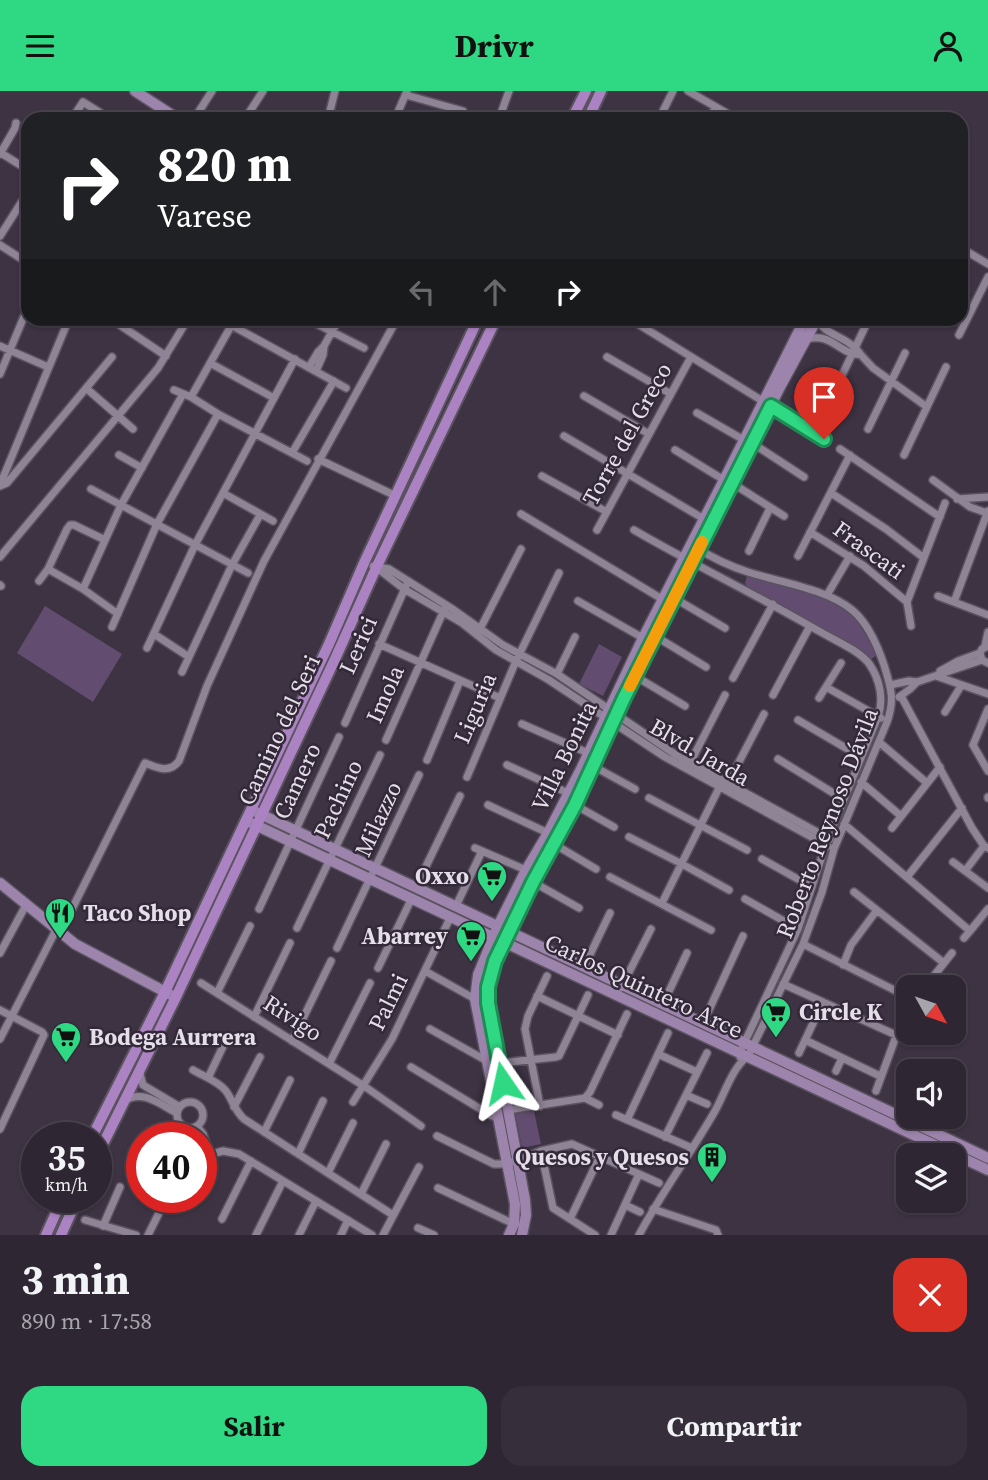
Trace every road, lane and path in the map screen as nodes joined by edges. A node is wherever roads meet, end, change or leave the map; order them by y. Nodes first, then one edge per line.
1 (135, 91) edge
2 (212, 91) edge
3 (263, 91) edge
4 (335, 91) edge
5 (509, 91) edge
6 (586, 91) edge
7 (601, 91) edge
8 (673, 91) edge
9 (688, 91) edge
10 (406, 93) edge
11 (716, 107) junction
12 (463, 111) dead end
13 (77, 112) edge
14 (102, 112) edge
15 (167, 112) edge
16 (199, 112) edge
17 (250, 112) edge
18 (330, 112) edge
19 (398, 112) edge
20 (502, 112) edge
21 (576, 112) edge
22 (591, 112) edge
23 (662, 112) edge
24 (713, 112) edge
25 (725, 112) edge
26 (16, 123) dead end
27 (1, 153) edge
28 (21, 166) edge
29 (21, 203) edge
30 (0, 236) edge
31 (0, 245) edge
32 (968, 253) edge
33 (21, 259) edge
34 (988, 264) edge
35 (988, 277) edge
36 (968, 317) edge
37 (21, 324) edge
38 (66, 326) dead end
39 (121, 326) edge
40 (182, 326) edge
41 (231, 326) edge
42 (240, 326) edge
43 (320, 326) edge
44 (335, 326) edge
45 (393, 326) edge
46 (475, 326) edge
47 (493, 326) edge
48 (640, 326) edge
49 (803, 326) edge
50 (814, 326) edge
51 (822, 326) edge
52 (964, 326) edge
53 (865, 327) dead end
54 (332, 332) junction
55 (959, 335) dead end
56 (830, 336) junction
57 (807, 339) junction
58 (843, 343) junction
59 (0, 346) edge
60 (856, 346) junction
61 (364, 348) dead end
62 (10, 351) junction
63 (905, 353) dead end
64 (852, 355) junction
65 (861, 355) junction
66 (166, 356) junction
67 (112, 357) dead end
68 (607, 357) dead end
69 (691, 357) junction
70 (295, 359) junction
71 (210, 363) junction
72 (48, 367) junction
73 (946, 367) dead end
74 (312, 369) junction
75 (0, 374) edge
76 (334, 381) junction
77 (890, 381) junction
78 (346, 388) dead end
79 (86, 389) junction
80 (174, 390) dead end
81 (671, 394) junction
82 (187, 395) junction
83 (584, 395) dead end
84 (274, 398) junction
85 (767, 403) junction
86 (927, 407) junction
87 (826, 409) dead end
88 (697, 412) dead end
89 (218, 414) junction
90 (118, 416) junction
91 (133, 429) dead end
92 (868, 429) dead end
93 (649, 433) junction
94 (255, 434) junction
95 (564, 436) dead end
96 (824, 439) dead end
97 (748, 442) junction
98 (840, 449) dead end
99 (675, 450) dead end
100 (292, 453) junction
101 (119, 455) dead end
102 (850, 455) junction
103 (904, 455) dead end
104 (318, 459) junction
105 (307, 461) dead end
106 (142, 468) junction
107 (628, 474) junction
108 (542, 476) dead end
109 (804, 477) dead end
110 (933, 479) dead end
111 (728, 481) junction
112 (0, 485) edge
113 (91, 489) dead end
114 (223, 493) junction
115 (831, 493) junction
116 (396, 496) junction
117 (988, 497) edge
118 (957, 499) junction
119 (944, 503) dead end
120 (121, 505) junction
121 (771, 508) junction
122 (607, 512) junction
123 (988, 512) edge
124 (521, 514) dead end
125 (260, 515) junction
126 (784, 516) dead end
127 (940, 517) junction
128 (704, 519) junction
129 (273, 521) dead end
130 (157, 524) junction
131 (597, 530) dead end
132 (634, 530) dead end
133 (810, 532) junction
134 (105, 540) junction
135 (195, 545) junction
136 (695, 547) junction
137 (521, 549) dead end
138 (749, 551) dead end
139 (797, 556) dead end
140 (850, 556) junction
141 (0, 557) edge
142 (924, 558) junction
143 (688, 560) junction
144 (364, 562) junction
145 (232, 565) junction
146 (376, 568) junction
147 (48, 569) junction
148 (748, 572) junction
149 (248, 573) dead end
150 (559, 573) dead end
151 (39, 581) dead end
152 (406, 585) junction
153 (740, 586) junction
154 (83, 589) junction
155 (827, 595) junction
156 (938, 596) dead end
157 (668, 599) junction
158 (578, 601) dead end
159 (907, 602) junction
160 (954, 602) junction
161 (773, 604) junction
162 (445, 609) junction
163 (118, 614) junction
164 (988, 615) edge
165 (911, 626) dead end
166 (112, 627) dead end
167 (725, 628) dead end
168 (808, 629) junction
169 (479, 632) junction
170 (988, 632) edge
171 (154, 634) junction
172 (575, 636) dead end
173 (655, 636) junction
174 (643, 638) junction
175 (329, 644) junction
176 (379, 644) junction
177 (147, 648) dead end
178 (985, 654) edge
179 (189, 657) junction
180 (518, 657) junction
181 (335, 659) junction
182 (881, 659) junction
183 (420, 663) junction
184 (841, 663) dead end
185 (869, 663) junction
186 (706, 667) dead end
187 (182, 672) dead end
188 (557, 674) junction
189 (933, 675) junction
190 (635, 676) junction
191 (733, 678) dead end
192 (460, 681) junction
193 (916, 682) junction
194 (890, 685) junction
195 (961, 685) junction
196 (826, 687) junction
197 (988, 694) edge
198 (725, 695) dead end
199 (773, 695) dead end
200 (901, 696) junction
201 (500, 698) junction
202 (819, 698) dead end
203 (892, 701) junction
204 (685, 706) dead end
205 (988, 709) edge
206 (945, 712) dead end
207 (764, 714) dead end
208 (611, 715) junction
209 (875, 715) junction
210 (798, 720) dead end
211 (887, 722) junction
212 (345, 723) dead end
213 (522, 723) dead end
214 (339, 737) dead end
215 (386, 740) dead end
216 (879, 742) junction
217 (587, 753) junction
218 (380, 754) dead end
219 (861, 757) junction
220 (778, 759) dead end
221 (427, 760) dead end
222 (692, 761) junction
223 (507, 765) dead end
224 (593, 766) junction
225 (940, 767) junction
226 (988, 771) edge
227 (419, 775) dead end
228 (467, 777) dead end
229 (861, 782) junction
230 (927, 783) junction
231 (724, 784) junction
232 (635, 789) dead end
233 (568, 793) junction
234 (460, 796) dead end
235 (649, 798) dead end
236 (843, 799) junction
237 (488, 805) dead end
238 (575, 805) junction
239 (962, 808) junction
240 (249, 815) junction
241 (901, 816) junction
242 (260, 820) junction
243 (700, 824) junction
244 (844, 824) junction
245 (614, 827) dead end
246 (891, 828) dead end
247 (295, 831) junction
248 (548, 833) junction
249 (629, 837) dead end
250 (290, 841) junction
251 (831, 843) junction
252 (554, 844) junction
253 (986, 847) edge
254 (335, 850) junction
255 (747, 850) dead end
256 (762, 859) dead end
257 (331, 860) junction
258 (953, 862) dead end
259 (682, 864) junction
260 (376, 869) junction
261 (596, 869) dead end
262 (526, 870) junction
263 (965, 871) junction
264 (610, 877) dead end
265 (906, 877) junction
266 (371, 879) junction
267 (533, 882) junction
268 (0, 883) edge
269 (416, 887) junction
270 (812, 887) junction
271 (988, 888) edge
272 (729, 890) dead end
273 (854, 892) dead end
274 (412, 898) junction
275 (745, 899) dead end
276 (662, 903) junction
277 (26, 905) junction
278 (579, 908) dead end
279 (259, 909) dead end
280 (988, 909) edge
281 (877, 910) junction
282 (453, 911) junction
283 (610, 913) dead end
284 (250, 926) dead end
285 (498, 926) junction
286 (297, 928) dead end
287 (651, 929) dead end
288 (798, 929) junction
289 (711, 930) dead end
290 (508, 931) junction
291 (58, 932) junction
292 (493, 936) junction
293 (743, 936) dead end
294 (503, 941) junction
295 (290, 943) dead end
296 (806, 945) junction
297 (337, 948) dead end
298 (0, 953) edge
299 (687, 953) dead end
300 (952, 953) dead end
301 (331, 961) dead end
302 (944, 963) junction
303 (843, 965) junction
304 (584, 967) junction
305 (378, 968) dead end
306 (425, 971) junction
307 (934, 975) edge
308 (547, 976) dead end
309 (201, 983) dead end
310 (370, 983) dead end
311 (783, 984) junction
312 (620, 990) junction
313 (896, 991) edge
314 (217, 993) junction
315 (171, 995) junction
316 (588, 995) dead end
317 (537, 996) junction
318 (475, 999) junction
319 (823, 1002) junction
320 (488, 1003) junction
321 (663, 1004) junction
322 (0, 1010) edge
323 (627, 1014) dead end
324 (12, 1016) junction
325 (578, 1016) junction
326 (254, 1017) junction
327 (703, 1023) junction
328 (430, 1030) dead end
329 (668, 1033) dead end
330 (618, 1035) junction
331 (896, 1035) joint
332 (228, 1036) dead end
333 (0, 1039) edge
334 (805, 1040) junction
335 (292, 1041) junction
336 (745, 1052) junction
337 (707, 1053) dead end
338 (799, 1053) dead end
339 (658, 1054) junction
340 (260, 1057) dead end
341 (842, 1058) junction
342 (531, 1060) junction
343 (486, 1061) junction
344 (510, 1062) dead end
345 (329, 1064) junction
346 (411, 1066) dead end
347 (140, 1070) junction
348 (192, 1070) dead end
349 (836, 1071) dead end
350 (697, 1072) junction
351 (880, 1076) junction
352 (208, 1078) junction
353 (290, 1080) dead end
354 (364, 1087) junction
355 (876, 1091) dead end
356 (686, 1095) junction
357 (584, 1098) junction
358 (323, 1101) dead end
359 (124, 1102) junction
360 (353, 1102) dead end
361 (871, 1103) junction
362 (708, 1104) dead end
363 (599, 1105) dead end
364 (540, 1106) junction
365 (234, 1107) junction
366 (178, 1110) junction
367 (508, 1110) junction
368 (865, 1112) junction
369 (616, 1115) dead end
370 (499, 1118) junction
371 (627, 1120) junction
372 (100, 1122) edge
373 (180, 1122) edge
374 (198, 1122) edge
375 (353, 1123) dead end
376 (112, 1126) edge
377 (421, 1126) dead end
378 (0, 1129) edge
379 (264, 1132) junction
380 (437, 1136) dead end
381 (665, 1137) junction
382 (386, 1144) dead end
383 (692, 1148) junction
384 (541, 1151) junction
385 (217, 1154) edge
386 (298, 1154) junction
387 (600, 1156) junction
388 (988, 1158) edge
389 (518, 1160) junction
390 (251, 1161) junction
391 (507, 1164) junction
392 (419, 1167) dead end
393 (988, 1170) edge
394 (328, 1173) junction
395 (639, 1174) junction
396 (283, 1181) junction
397 (659, 1183) dead end
398 (120, 1187) dead end
399 (438, 1188) dead end
400 (361, 1195) junction
401 (316, 1201) junction
402 (625, 1205) junction
403 (653, 1209) junction
404 (640, 1212) dead end
405 (56, 1213) edge
406 (71, 1213) edge
407 (159, 1213) edge
408 (393, 1215) junction
409 (222, 1219) dead end
410 (570, 1219) junction
411 (85, 1220) dead end
412 (348, 1220) junction
413 (514, 1224) junction
414 (103, 1226) junction
415 (418, 1228) dead end
416 (718, 1234) edge
417 (46, 1235) edge
418 (61, 1235) edge
419 (136, 1235) edge
420 (148, 1235) edge
421 (256, 1235) edge
422 (299, 1235) edge
423 (341, 1235) edge
424 (372, 1235) edge
425 (383, 1235) edge
426 (434, 1235) edge
427 (509, 1235) edge
428 (523, 1235) edge
429 (595, 1235) edge
430 (611, 1235) edge
431 (641, 1235) edge

1 - 15 street
2 - 16 street
3 - 17 street
4 - 18 street
5 - 20 street
6 - 21 main road
7 - 22 main road
8 - 23 street
9 - 11 street
10 - 12 street
10 - 19 street
11 - 24 street
11 - 25 street
13 - 14 street
26 - 27 street
27 - 28 street
29 - 30 street
31 - 33 street
32 - 34 street
35 - 36 street
37 - 62 street
38 - 72 street
39 - 66 street
40 - 66 street
41 - 71 street
42 - 70 street
43 - 54 street
44 - 54 street
45 - 104 street
46 - 116 main road, Camino del Seri
47 - 146 main road, Camino del Seri
48 - 69 street
49 - 85 street, Villa Bonita
50 - 57 street, Villa Bonita
51 - 56 street
52 - 55 street
53 - 60 street
54 - 61 street
54 - 74 street
56 - 57 street
56 - 58 street
57 - 85 street, Villa Bonita
58 - 60 street
58 - 64 street
59 - 62 street
60 - 64 street
60 - 65 street
62 - 72 street
62 - 75 street
63 - 77 street
64 - 65 street
64 - 87 street
65 - 77 street
66 - 90 street
67 - 79 street
68 - 81 street
69 - 81 street, Torre del Greco
69 - 85 street
70 - 74 street
70 - 84 street
71 - 82 street
71 - 84 street
72 - 112 street
73 - 86 street
74 - 76 street
76 - 78 street
76 - 100 street
77 - 86 street
77 - 92 street
79 - 90 street
79 - 112 street
80 - 82 street
81 - 93 street, Torre del Greco
82 - 89 street
82 - 106 street
83 - 93 street
84 - 94 street
85 - 96 street
85 - 97 street, Villa Bonita
86 - 103 street
88 - 97 street
89 - 94 street
89 - 130 street
90 - 91 street
90 - 141 street
93 - 107 street, Torre del Greco
94 - 100 street
94 - 114 street
95 - 107 street
97 - 109 street
97 - 111 street, Villa Bonita
98 - 102 street
99 - 111 street
100 - 105 street
101 - 106 street
102 - 115 street, Frascati
102 - 127 street
104 - 116 street
104 - 291 street
106 - 120 street
107 - 122 street, Torre del Greco
107 - 128 street
108 - 122 street
110 - 118 street
111 - 121 street
111 - 128 street, Villa Bonita
111 - 136 street, Villa Bonita
113 - 120 street
114 - 125 street
114 - 135 street
115 - 133 street, Frascati
115 - 142 street
116 - 144 main road, Camino del Seri
117 - 118 street
118 - 123 street
119 - 127 street, Frascati
120 - 130 street
120 - 134 street
121 - 126 street
121 - 138 street
122 - 131 street, Torre del Greco
123 - 160 street
124 - 157 street
125 - 129 street
125 - 145 street
127 - 142 street, Frascati
128 - 136 street, Villa Bonita
130 - 135 street
130 - 163 street
132 - 143 street
133 - 139 street
133 - 140 street, Frascati
134 - 147 street
134 - 154 street
135 - 145 street
135 - 171 street
136 - 143 street, Villa Bonita
136 - 148 street, Roberto Reynoso Dávila
137 - 169 street
140 - 155 street
140 - 159 street, Frascati
142 - 159 street, Frascati
143 - 153 street
143 - 157 street, Villa Bonita
144 - 146 street, Blvd. Jarda
144 - 175 main road, Camino del Seri
145 - 149 street
145 - 179 street
146 - 152 street, Blvd. Jarda
146 - 181 main road, Camino del Seri
147 - 151 street
147 - 154 street
148 - 153 street
148 - 155 street, Roberto Reynoso Dávila
150 - 180 street, Liguria
152 - 162 street, Blvd. Jarda
152 - 176 street, Lerici
153 - 161 street
154 - 163 street
155 - 182 street, Roberto Reynoso Dávila
156 - 160 street
157 - 167 street
157 - 173 street, Villa Bonita
157 - 174 street, Villa Bonita
158 - 174 street
159 - 165 street, Frascati
160 - 164 street
161 - 168 street
161 - 191 street
162 - 169 street, Blvd. Jarda
162 - 183 street, Imola
163 - 166 street
168 - 185 street
168 - 199 street
169 - 180 street, Blvd. Jarda
170 - 178 street
171 - 177 street
171 - 179 street
172 - 188 street
173 - 186 street
173 - 190 street, Villa Bonita
174 - 208 street, Villa Bonita
175 - 181 main road
175 - 240 main road, Camino del Seri
176 - 183 street
176 - 212 street, Lerici
178 - 189 street
179 - 187 street
180 - 188 street, Blvd. Jarda
180 - 201 street, Liguria
180 - 208 street, Blvd. Jarda
181 - 242 main road, Camino del Seri
182 - 185 street
182 - 194 street, Roberto Reynoso Dávila
183 - 192 street
183 - 215 street, Imola
184 - 196 street
185 - 209 street, Roberto Reynoso Dávila
188 - 208 street, Blvd. Jarda
189 - 193 street
189 - 195 street
190 - 204 street
190 - 208 street, Villa Bonita
192 - 201 street
192 - 221 street
193 - 194 street
193 - 200 street
194 - 203 street, Roberto Reynoso Dávila
195 - 197 street
195 - 206 street
196 - 202 street
196 - 209 street
198 - 222 street
200 - 203 street
200 - 225 street
201 - 228 street, Liguria
203 - 211 street, Roberto Reynoso Dávila
205 - 226 street
207 - 231 street
208 - 217 street, Villa Bonita
208 - 222 street, Blvd. Jarda
208 - 224 street, Villa Bonita
208 - 231 street, Blvd. Jarda
209 - 211 street
209 - 219 street, Roberto Reynoso Dávila
210 - 219 street
211 - 216 street, Roberto Reynoso Dávila
213 - 217 street
214 - 247 street, Camero
216 - 229 street, Roberto Reynoso Dávila
216 - 230 street
217 - 233 street, Villa Bonita
218 - 254 street, Pachino
219 - 236 street, Roberto Reynoso Dávila
220 - 236 street
222 - 231 street, Blvd. Jarda
223 - 233 street
224 - 232 street
224 - 238 street, Villa Bonita
225 - 230 street
225 - 239 street
227 - 260 street, Milazzo
229 - 241 street
229 - 244 street, Roberto Reynoso Dávila
230 - 241 street
231 - 243 street
231 - 251 street, Blvd. Jarda
233 - 248 street, Villa Bonita
234 - 269 street
235 - 243 street
236 - 251 street, Roberto Reynoso Dávila
237 - 248 street
238 - 245 street
238 - 252 street, Villa Bonita
239 - 253 street
239 - 265 street
240 - 242 street, Carlos Quintero Arce
240 - 315 main road, Camino del Seri
241 - 246 street
242 - 247 street, Carlos Quintero Arce
242 - 250 street, Carlos Quintero Arce
242 - 315 main road, Camino del Seri
243 - 255 street
243 - 259 street
244 - 251 street, Roberto Reynoso Dávila
244 - 265 street
247 - 250 street, Camero
247 - 254 street, Carlos Quintero Arce
248 - 262 street, Villa Bonita
249 - 259 street
250 - 257 street, Carlos Quintero Arce
250 - 279 street, Camero
251 - 270 street, Roberto Reynoso Dávila
251 - 296 street, Roberto Reynoso Dávila
252 - 261 street
252 - 267 street, Villa Bonita
253 - 263 street
254 - 257 street, Pachino
254 - 260 street, Carlos Quintero Arce
256 - 270 street
257 - 266 street, Carlos Quintero Arce
257 - 286 street, Pachino
258 - 263 street
259 - 272 street
259 - 276 street
260 - 266 street, Milazzo
260 - 269 street, Carlos Quintero Arce
262 - 282 street, Palmi
262 - 285 street, Villa Bonita
263 - 271 street
264 - 276 street
265 - 280 street
266 - 274 street, Carlos Quintero Arce
266 - 297 street, Milazzo
267 - 278 street
267 - 290 street, Villa Bonita
268 - 277 street
269 - 282 street, Carlos Quintero Arce
270 - 288 street, Roberto Reynoso Dávila
273 - 281 street
274 - 282 street, Carlos Quintero Arce
274 - 305 street
275 - 288 street
276 - 289 street
277 - 291 street
277 - 298 street
281 - 302 street
281 - 303 street
282 - 285 street, Carlos Quintero Arce
282 - 292 street, Carlos Quintero Arce
282 - 306 street, Palmi
283 - 304 street
284 - 314 street
285 - 290 street, Carlos Quintero Arce
285 - 292 street, Villa Bonita
287 - 312 street
288 - 336 street, Roberto Reynoso Dávila
290 - 294 street, Villa Bonita
290 - 304 street, Carlos Quintero Arce
291 - 315 street
291 - 324 street
292 - 294 street, Carlos Quintero Arce
292 - 318 street, Villa Bonita
293 - 327 street
294 - 312 street, Carlos Quintero Arce
294 - 320 street, Villa Bonita
295 - 326 street
296 - 303 street
296 - 311 street, Roberto Reynoso Dávila
299 - 321 street
300 - 302 street
301 - 335 street
302 - 307 street
303 - 313 street
304 - 312 street, Carlos Quintero Arce
306 - 318 street
306 - 354 street, Palmi
308 - 317 street
309 - 314 street, Rivigo
310 - 345 street
311 - 319 street
311 - 336 street, Roberto Reynoso Dávila
312 - 321 street, Carlos Quintero Arce
312 - 336 street, Carlos Quintero Arce
314 - 326 street, Rivigo
315 - 347 main road, Camino del Seri
315 - 372 main road, Camino del Seri
316 - 325 street
317 - 325 street
317 - 342 street
318 - 320 street
318 - 343 street, Villa Bonita
319 - 331 street
319 - 334 street
320 - 367 street, Villa Bonita
321 - 327 street, Carlos Quintero Arce
322 - 324 street
323 - 330 street
324 - 333 street
324 - 378 street
325 - 330 street
325 - 342 street
326 - 335 street, Rivigo
327 - 336 street, Carlos Quintero Arce
328 - 343 street
329 - 339 street
330 - 357 street
331 - 351 street
332 - 352 street
334 - 338 street
334 - 341 street
335 - 345 street, Rivigo
336 - 361 street, Carlos Quintero Arce
336 - 368 street, Carlos Quintero Arce
336 - 383 street
337 - 350 street
339 - 350 street
339 - 371 street
340 - 365 street
341 - 349 street
341 - 351 street
342 - 344 street
342 - 364 street
343 - 370 street, Villa Bonita
345 - 354 street, Rivigo
346 - 370 street
347 - 359 main road, Camino del Seri
347 - 366 street
348 - 352 street
350 - 356 street
351 - 355 street
352 - 365 street
353 - 379 street
354 - 360 street, Palmi
354 - 377 street, Rivigo
356 - 362 street
356 - 381 street
357 - 363 street
357 - 364 street
358 - 386 street
359 - 366 street
359 - 376 main road, Camino del Seri
361 - 368 street
361 - 388 street, Carlos Quintero Arce
364 - 367 street
365 - 379 street
366 - 373 street
366 - 374 street
367 - 389 street, Villa Bonita
368 - 393 street, Carlos Quintero Arce
369 - 371 street
370 - 391 street, Villa Bonita
371 - 381 street
375 - 394 street
379 - 386 street
380 - 391 street
381 - 383 street
382 - 400 street
383 - 403 street
384 - 387 street
384 - 389 street
384 - 410 street
385 - 390 street
386 - 394 street
387 - 395 street
387 - 410 street
389 - 391 street
389 - 428 street, Villa Bonita
390 - 396 street
390 - 409 street
391 - 413 street, Villa Bonita
392 - 408 street
394 - 400 street
395 - 397 street
395 - 402 street
396 - 401 street
396 - 421 street
398 - 414 street
399 - 413 street
400 - 408 street
401 - 412 street
401 - 422 street
402 - 404 street
402 - 430 street
403 - 416 street
403 - 431 street
405 - 417 main road
406 - 418 main road
407 - 420 street
408 - 425 street
410 - 429 street
411 - 414 street
412 - 423 street
412 - 424 street
413 - 427 street, Villa Bonita
414 - 419 street
415 - 426 street

